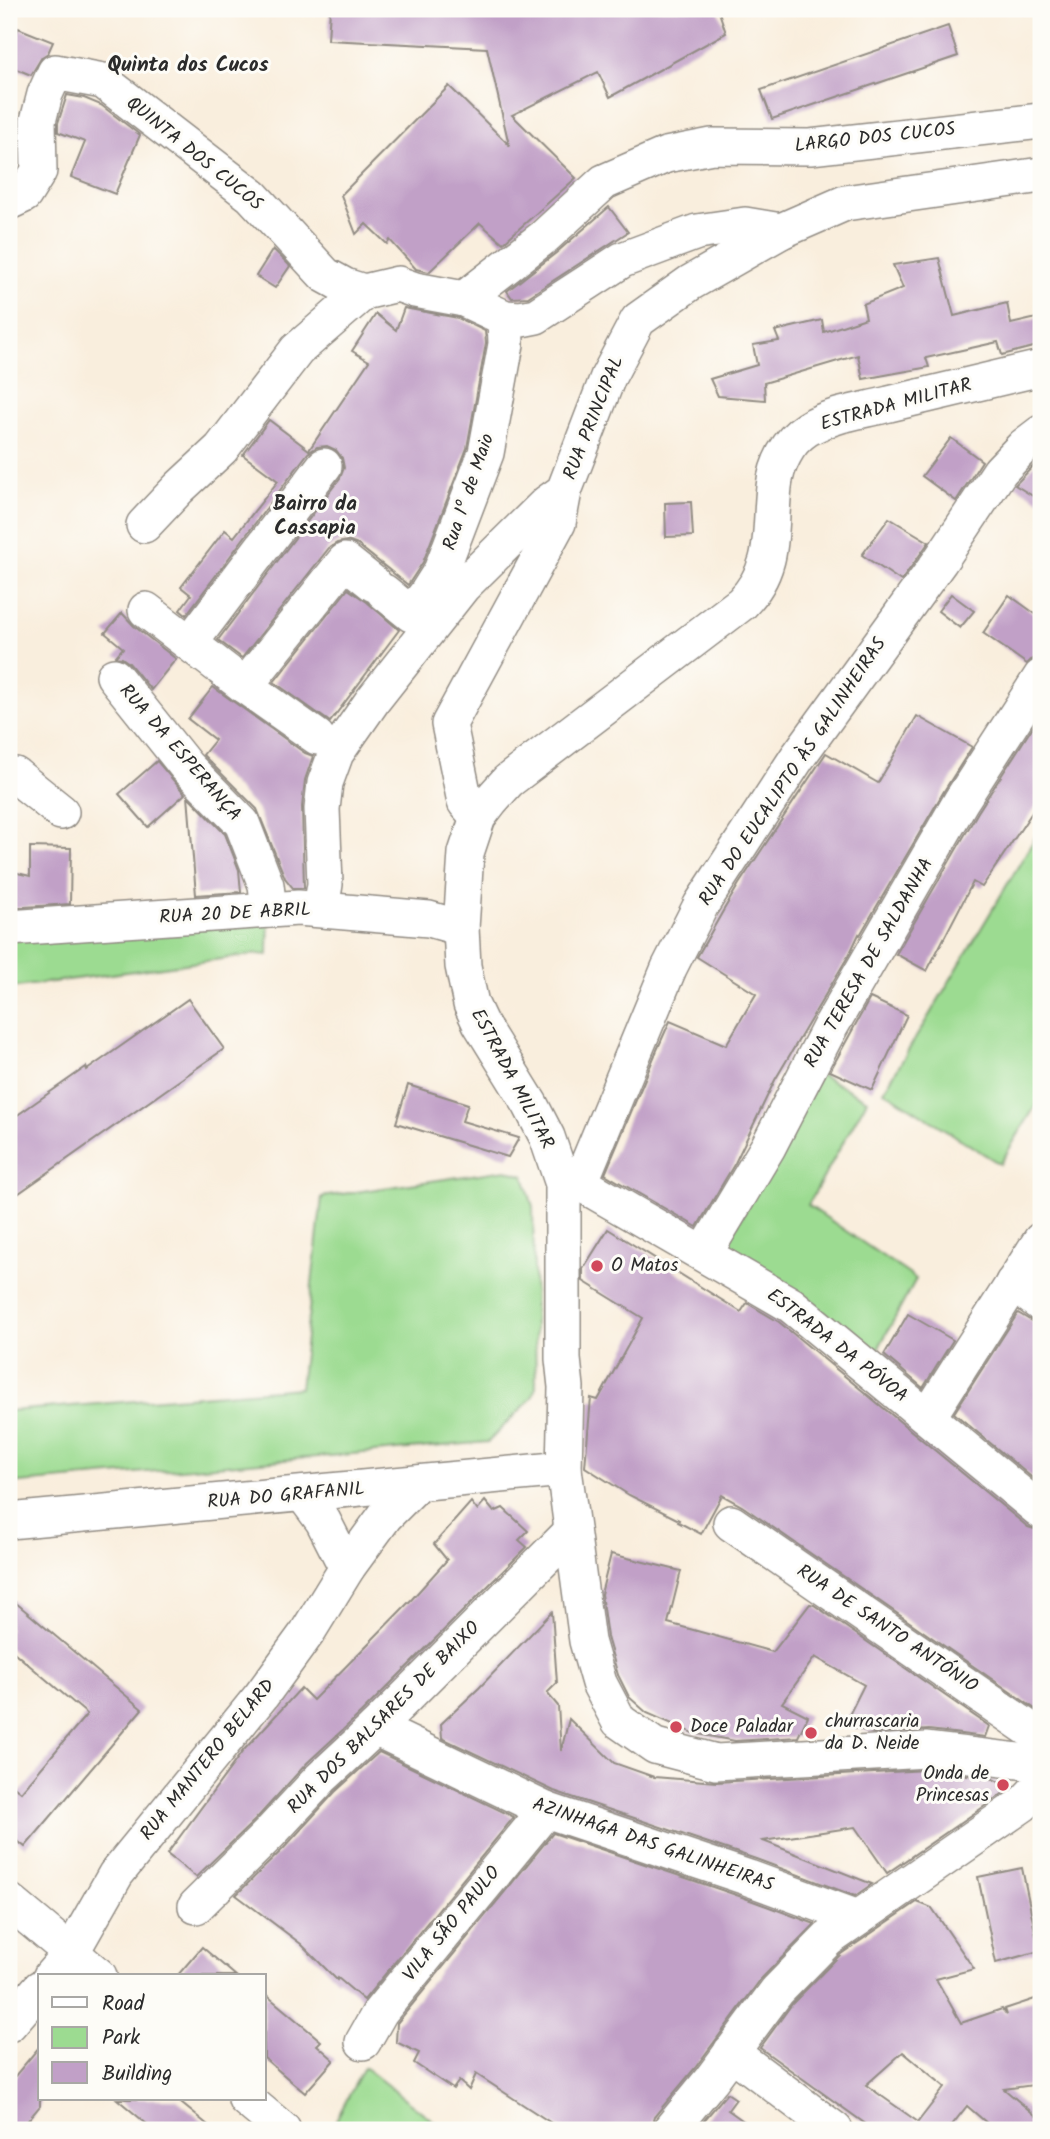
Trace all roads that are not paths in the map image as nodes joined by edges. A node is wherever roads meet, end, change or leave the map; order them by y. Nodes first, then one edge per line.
1 (1041, 121) edge
2 (1041, 175) edge
3 (9, 202) edge
4 (781, 231) junction
5 (364, 292) junction
6 (464, 299) junction
7 (505, 318) junction
8 (1041, 369) edge
9 (1041, 433) edge
10 (324, 466) dead end
11 (564, 491) junction
12 (144, 525) dead end
13 (146, 610) dead end
14 (190, 643) junction
15 (114, 676) dead end
16 (1041, 677) edge
17 (245, 686) junction
18 (317, 737) dead end
19 (9, 776) edge
20 (61, 812) dead end
21 (478, 817) junction
22 (321, 909) junction
23 (269, 910) junction
24 (9, 928) edge
25 (461, 928) junction
26 (571, 1183) junction
27 (1041, 1240) edge
28 (704, 1254) junction
29 (1013, 1283) junction
30 (1041, 1304) edge
31 (928, 1417) junction
32 (564, 1469) junction
33 (416, 1485) junction
34 (303, 1494) junction
35 (1041, 1511) edge
36 (9, 1521) edge
37 (731, 1523) dead end
38 (572, 1531) junction
39 (347, 1567) junction
40 (375, 1728) junction
41 (1041, 1737) edge
42 (1041, 1762) edge
43 (1041, 1785) edge
44 (546, 1810) junction
45 (9, 1901) edge
46 (196, 1906) dead end
47 (858, 1918) junction
48 (61, 1965) edge
49 (92, 1974) edge
50 (38, 1990) edge
51 (9, 2024) edge
52 (363, 2042) dead end
53 (731, 2052) junction
54 (247, 2100) edge
55 (284, 2130) edge
56 (670, 2130) edge
57 (835, 2130) edge

1 - 6 street, LARGO DOS CUCOS
2 - 4 street, RUA PRINCIPAL
3 - 5 street, QUINTA DOS CUCOS
4 - 7 street
4 - 11 street, RUA PRINCIPAL
5 - 6 street
5 - 12 street
6 - 7 street
7 - 17 street, Rua 1º de Maio
8 - 21 street, ESTRADA MILITAR
9 - 26 street, RUA DO EUCALIPTO ÀS GALINHEIRAS
10 - 14 street
11 - 21 street
11 - 22 street, RUA PRINCIPAL
13 - 14 street
14 - 17 street
15 - 23 street, RUA DA ESPERANÇA
16 - 28 street, RUA TERESA DE SALDANHA
17 - 18 street
19 - 20 street
21 - 25 street, ESTRADA MILITAR
22 - 23 street, RUA 20 DE ABRIL
22 - 25 street, RUA 20 DE ABRIL
23 - 24 street, RUA 20 DE ABRIL
25 - 26 street, ESTRADA MILITAR
26 - 28 street, ESTRADA DA PÓVOA
26 - 32 street, ESTRADA MILITAR
27 - 29 street
28 - 31 street, ESTRADA DA PÓVOA
29 - 30 street
29 - 31 street
31 - 35 street, ESTRADA DA PÓVOA
32 - 33 street, RUA DO GRAFANIL
32 - 38 street, ESTRADA MILITAR
33 - 34 street, RUA DO GRAFANIL
33 - 39 street, RUA MANTERO BELARD
34 - 36 street, RUA DO GRAFANIL
34 - 39 street
37 - 41 street, RUA DE SANTO ANTÓNIO
38 - 40 street, RUA DOS BALSARES DE BAIXO
38 - 42 street, ESTRADA MILITAR
39 - 48 street, RUA MANTERO BELARD
40 - 44 street, AZINHAGA DAS GALINHEIRAS
40 - 46 street, RUA DOS BALSARES DE BAIXO
43 - 47 street
44 - 47 street, AZINHAGA DAS GALINHEIRAS
44 - 52 street, VILA SÃO PAULO
45 - 48 street
47 - 53 street
48 - 49 street
50 - 51 street
53 - 56 street
53 - 57 street
54 - 55 street

